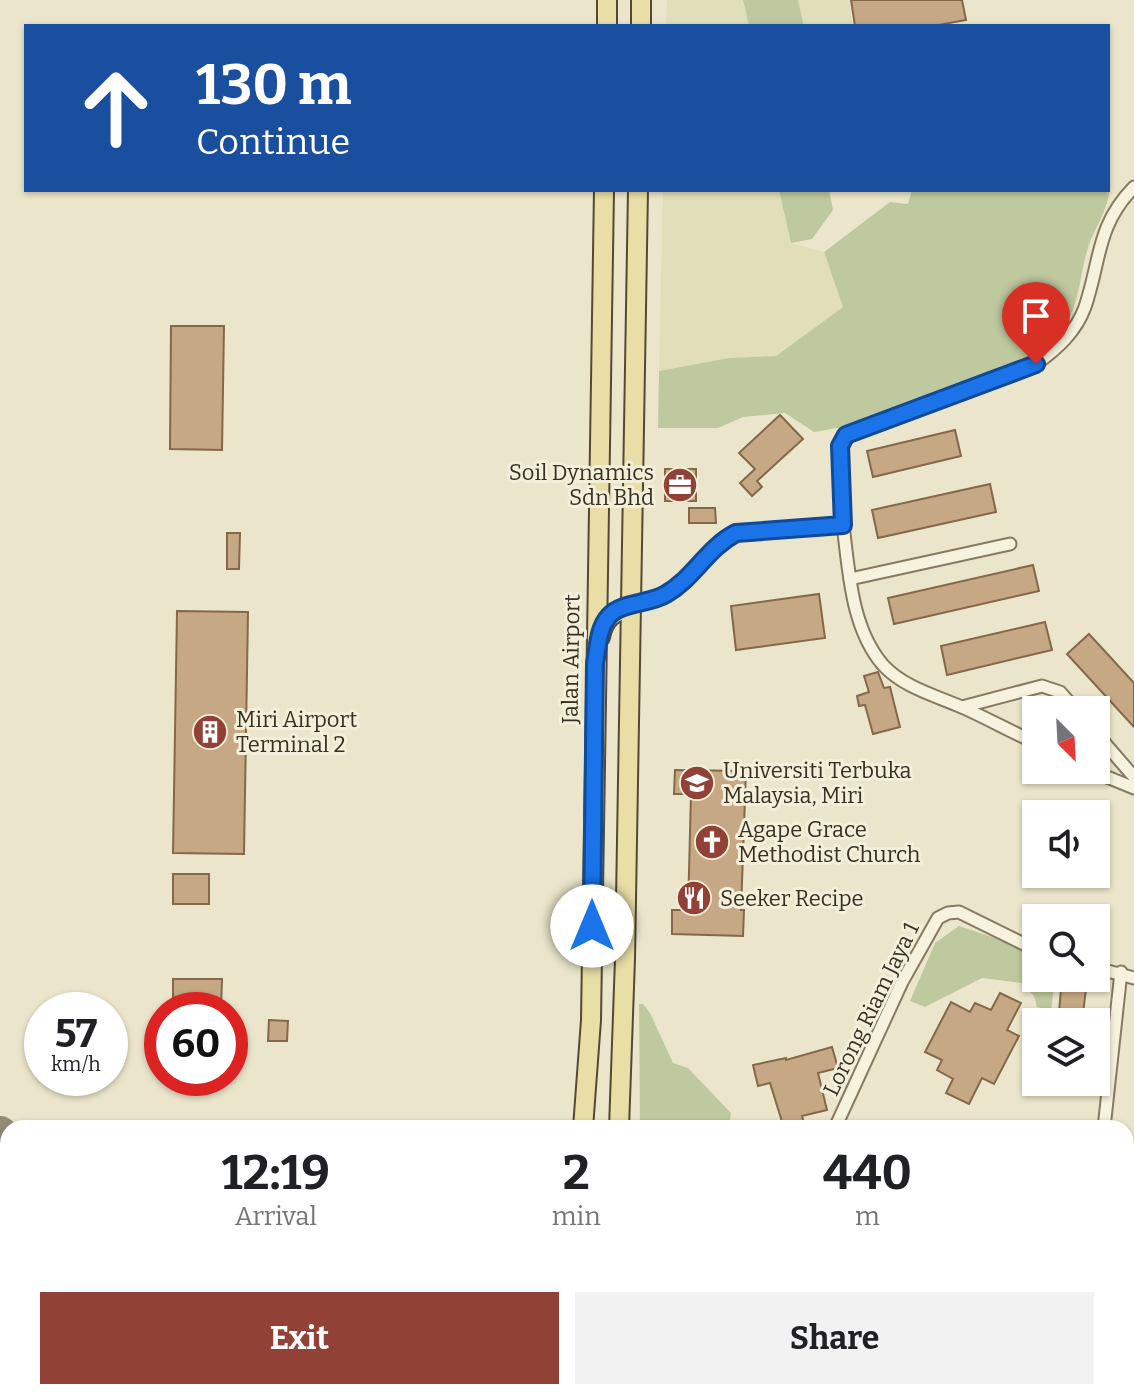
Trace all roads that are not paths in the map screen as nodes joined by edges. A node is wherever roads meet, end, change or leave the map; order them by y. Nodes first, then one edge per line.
1 (607, 0) edge
2 (641, 0) edge
3 (607, 24) edge
4 (641, 24) edge
5 (1134, 187) edge
6 (604, 192) edge
7 (638, 192) edge
8 (843, 525) junction
9 (1010, 544) dead end
10 (850, 579) junction
11 (632, 606) junction
12 (595, 663) junction
13 (1064, 696) edge
14 (962, 707) junction
15 (1022, 736) edge
16 (1110, 749) edge
17 (1134, 777) edge
18 (1110, 778) edge
19 (1134, 788) edge
20 (1022, 943) edge
21 (1110, 970) edge
22 (1121, 972) junction
23 (1134, 978) edge
24 (584, 1120) edge
25 (619, 1120) edge
26 (839, 1120) edge
27 (1105, 1120) edge

1 - 3 main road
2 - 4 main road
5 - 8 street
6 - 12 main road, Jalan Airport
7 - 11 main road
8 - 10 street
8 - 11 street
9 - 10 street
10 - 14 street
11 - 12 main road
11 - 25 main road
12 - 24 main road, Jalan Airport
13 - 14 street
14 - 15 street
16 - 17 street
18 - 19 street
20 - 26 street, Lorong Riam Jaya 1
21 - 22 street
22 - 23 street
22 - 27 street

